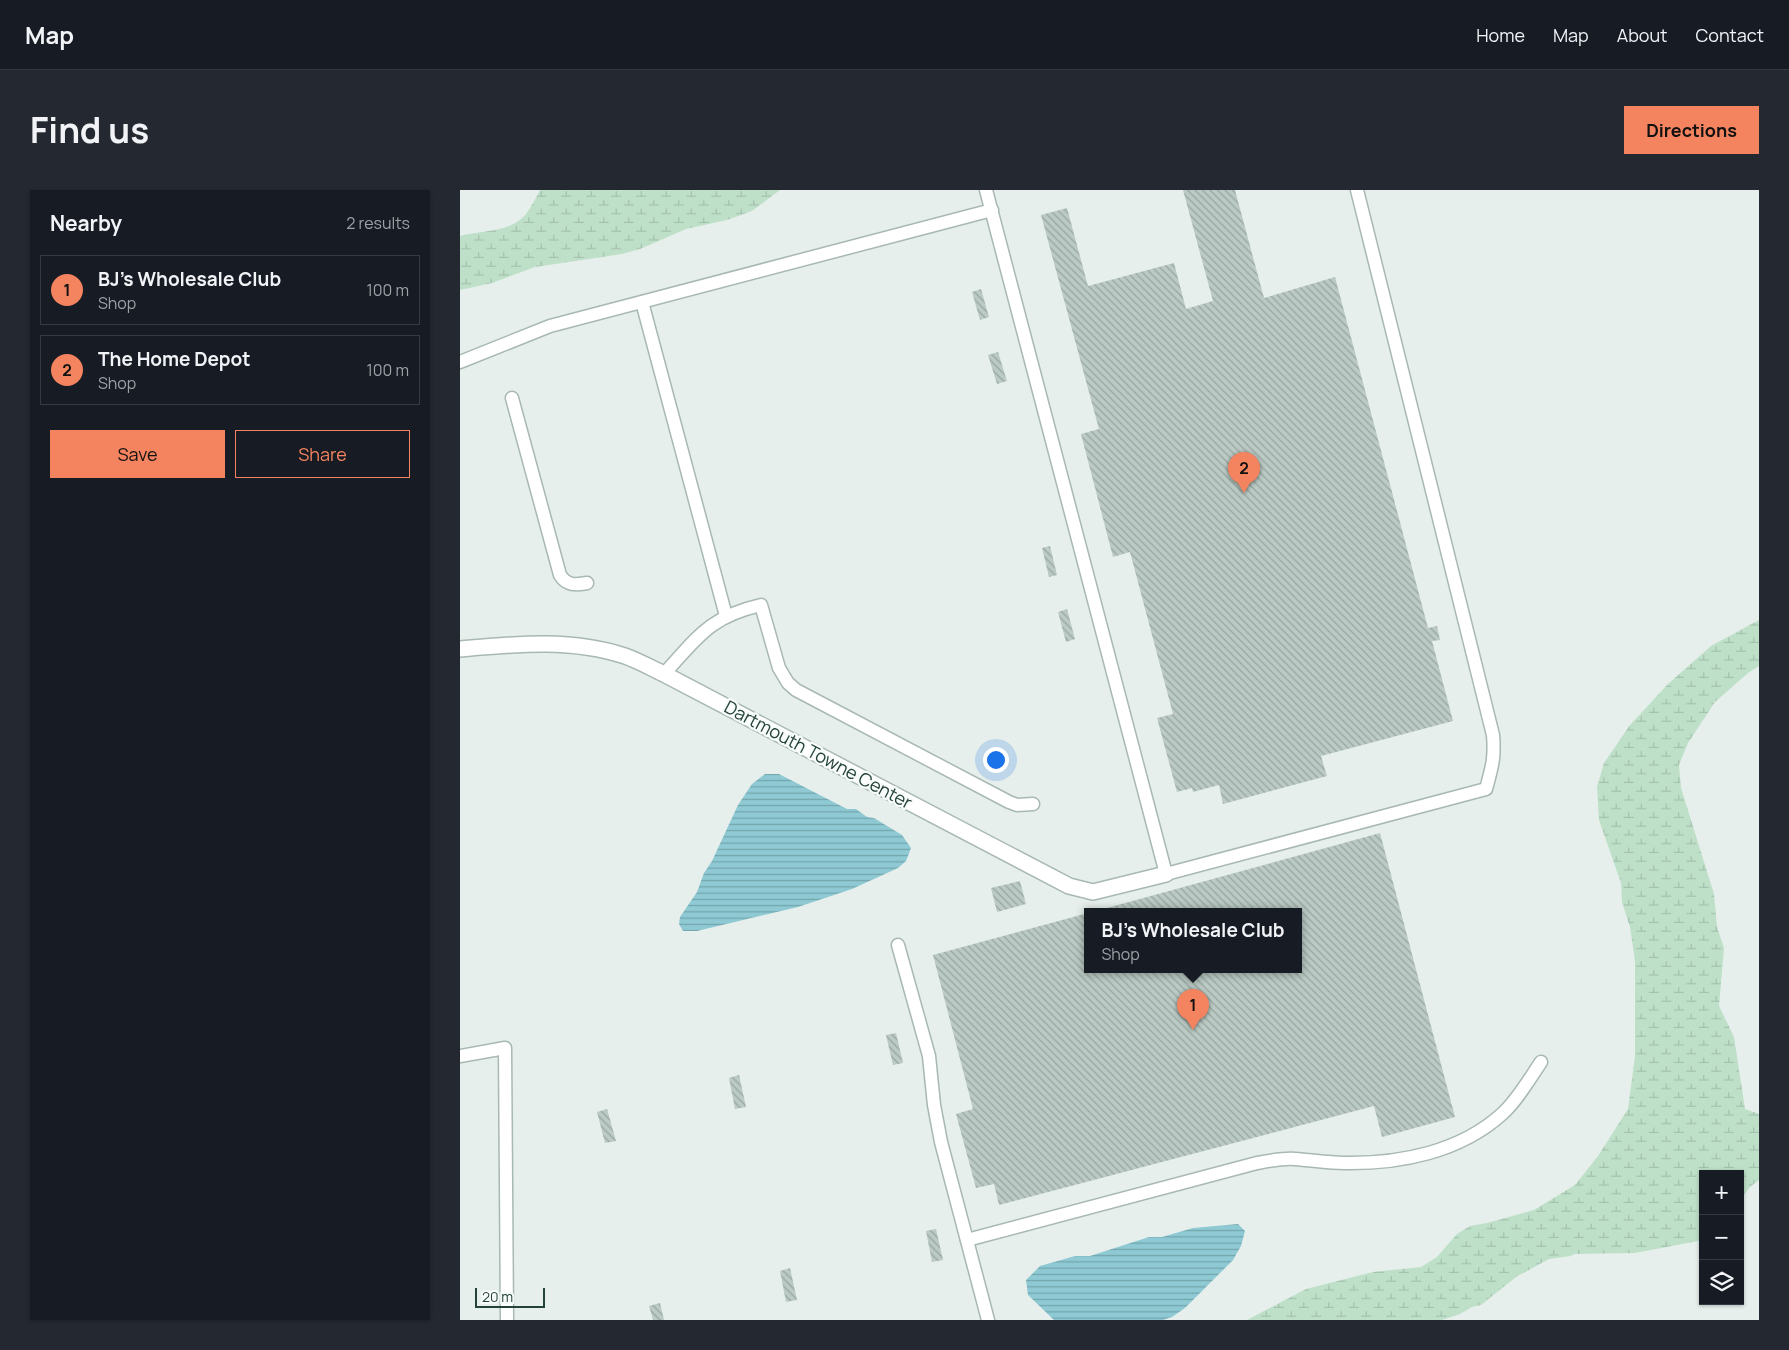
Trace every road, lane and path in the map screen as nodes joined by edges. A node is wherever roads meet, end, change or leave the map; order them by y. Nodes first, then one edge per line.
1 (986, 190) edge
2 (1357, 190) edge
3 (992, 210) junction
4 (642, 302) junction
5 (460, 362) edge
6 (512, 398) dead end
7 (587, 583) dead end
8 (726, 616) junction
9 (460, 649) edge
10 (664, 674) junction
11 (1033, 804) dead end
12 (1166, 874) junction
13 (898, 945) dead end
14 (460, 1056) edge
15 (1541, 1062) dead end
16 (967, 1240) junction
17 (506, 1320) edge
18 (988, 1320) edge

1 - 3 lane
2 - 12 lane
3 - 4 lane
3 - 12 lane
4 - 5 lane
4 - 8 lane
6 - 7 lane
8 - 10 lane
8 - 11 lane
9 - 10 street, Dartmouth Towne Center
10 - 12 street, Dartmouth Towne Center
13 - 16 lane
14 - 17 lane
15 - 16 lane
16 - 18 lane

